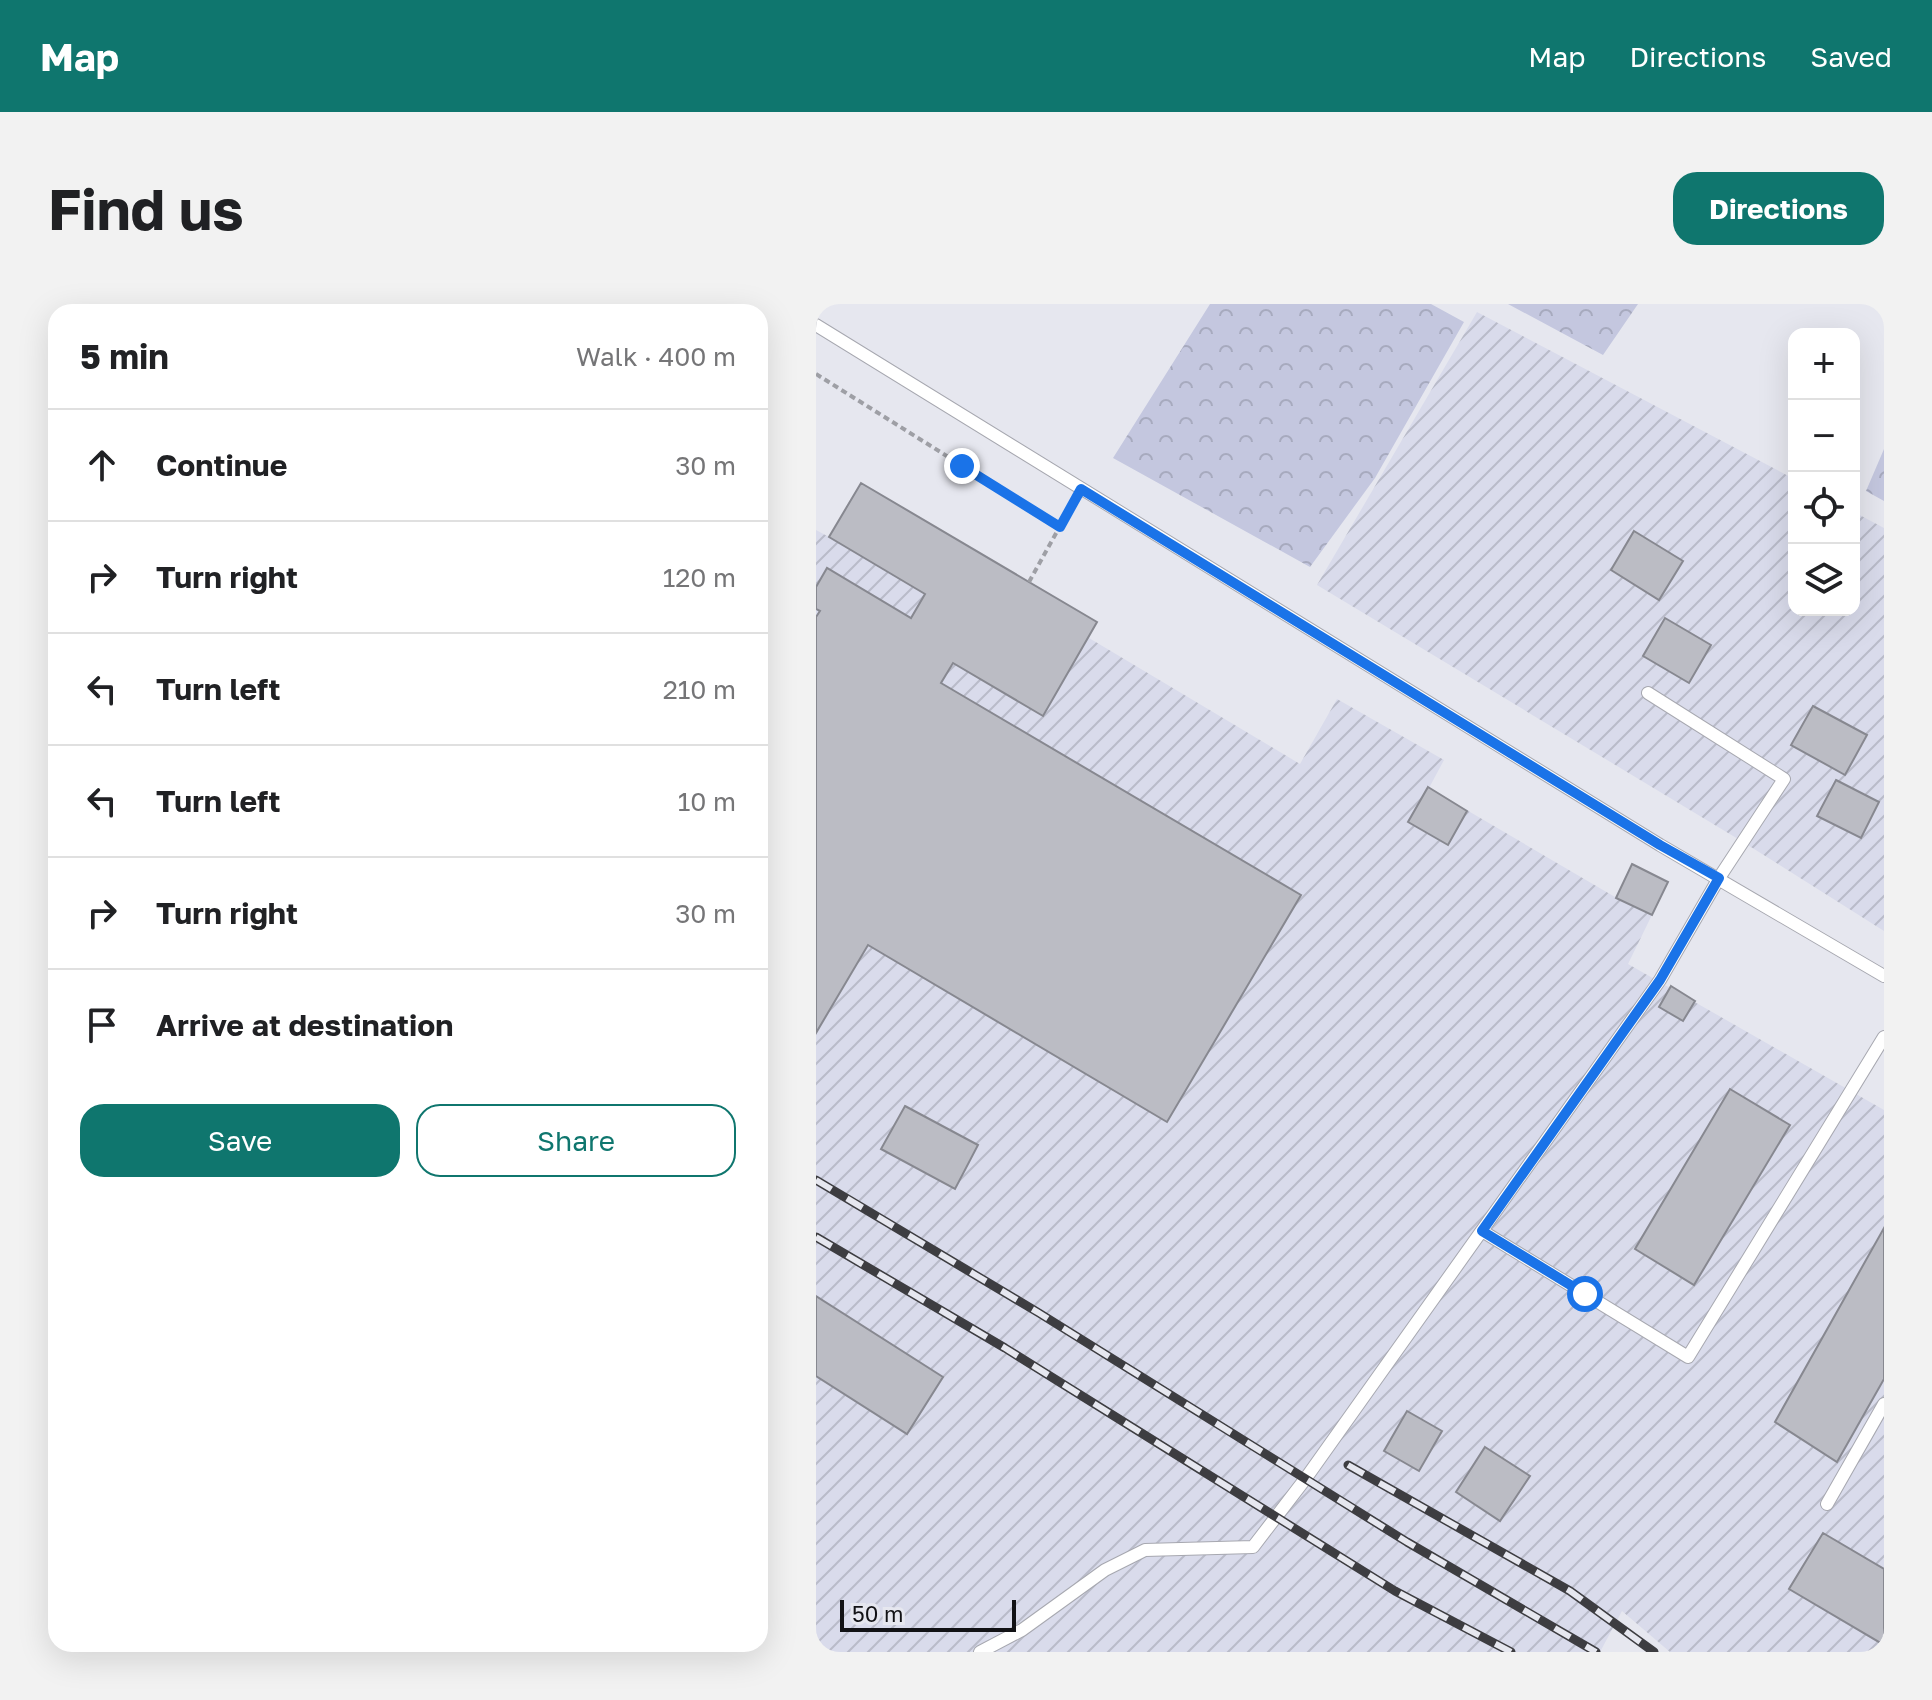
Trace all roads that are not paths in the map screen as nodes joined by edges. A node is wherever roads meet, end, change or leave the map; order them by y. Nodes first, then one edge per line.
1 (816, 325) edge
2 (1648, 693) dead end
3 (1719, 878) junction
4 (1884, 976) edge
5 (1884, 1037) edge
6 (1482, 1231) junction
7 (1884, 1404) edge
8 (1827, 1504) dead end
9 (980, 1652) edge

1 - 3 lane
2 - 3 lane
3 - 4 lane
3 - 6 lane
5 - 6 lane
6 - 9 lane
7 - 8 lane

